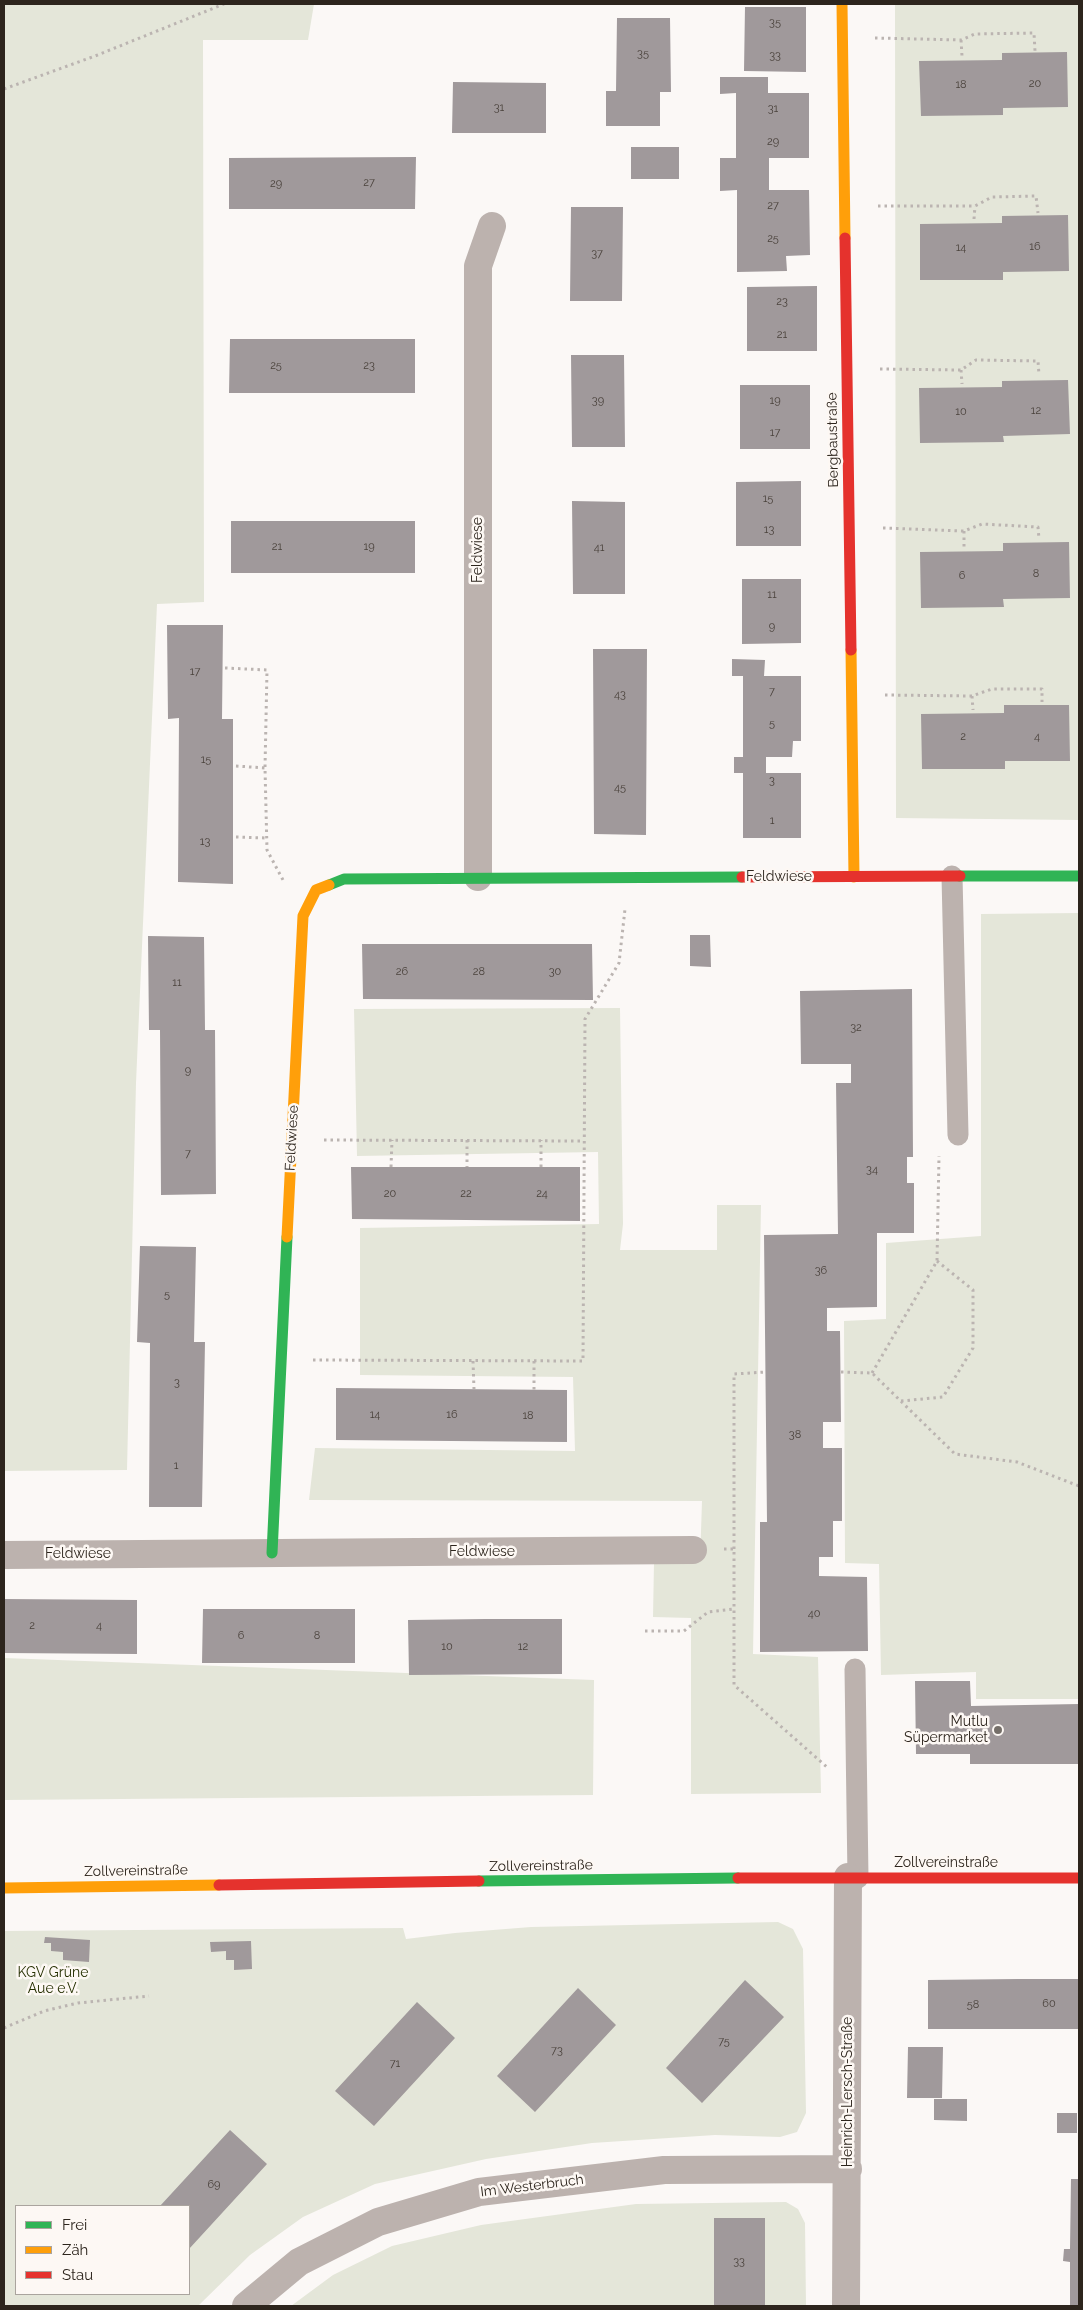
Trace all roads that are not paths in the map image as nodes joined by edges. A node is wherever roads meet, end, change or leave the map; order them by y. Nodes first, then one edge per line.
1 (842, 4) edge
2 (492, 226) dead end
3 (952, 876) junction
4 (1079, 876) edge
5 (478, 877) junction
6 (854, 877) junction
7 (958, 1135) road end
8 (693, 1550) road end
9 (272, 1553) junction
10 (4, 1555) edge
11 (855, 1669) dead end
12 (853, 1877) junction
13 (1079, 1878) edge
14 (4, 1888) edge
15 (848, 2169) junction
16 (246, 2306) edge
17 (846, 2306) edge

1 - 6 street, Bergbaustraße
2 - 5 street, Feldwiese
3 - 4 street, Feldwiese
3 - 6 street, Feldwiese
3 - 7 lane
5 - 6 street, Feldwiese
5 - 9 street, Feldwiese
8 - 9 street, Feldwiese
9 - 10 street, Feldwiese
11 - 12 lane
12 - 13 street, Zollvereinstraße
12 - 14 street, Zollvereinstraße
12 - 15 street, Heinrich-Lersch-Straße
15 - 16 street, Im Westerbruch
15 - 17 street, Heinrich-Lersch-Straße

